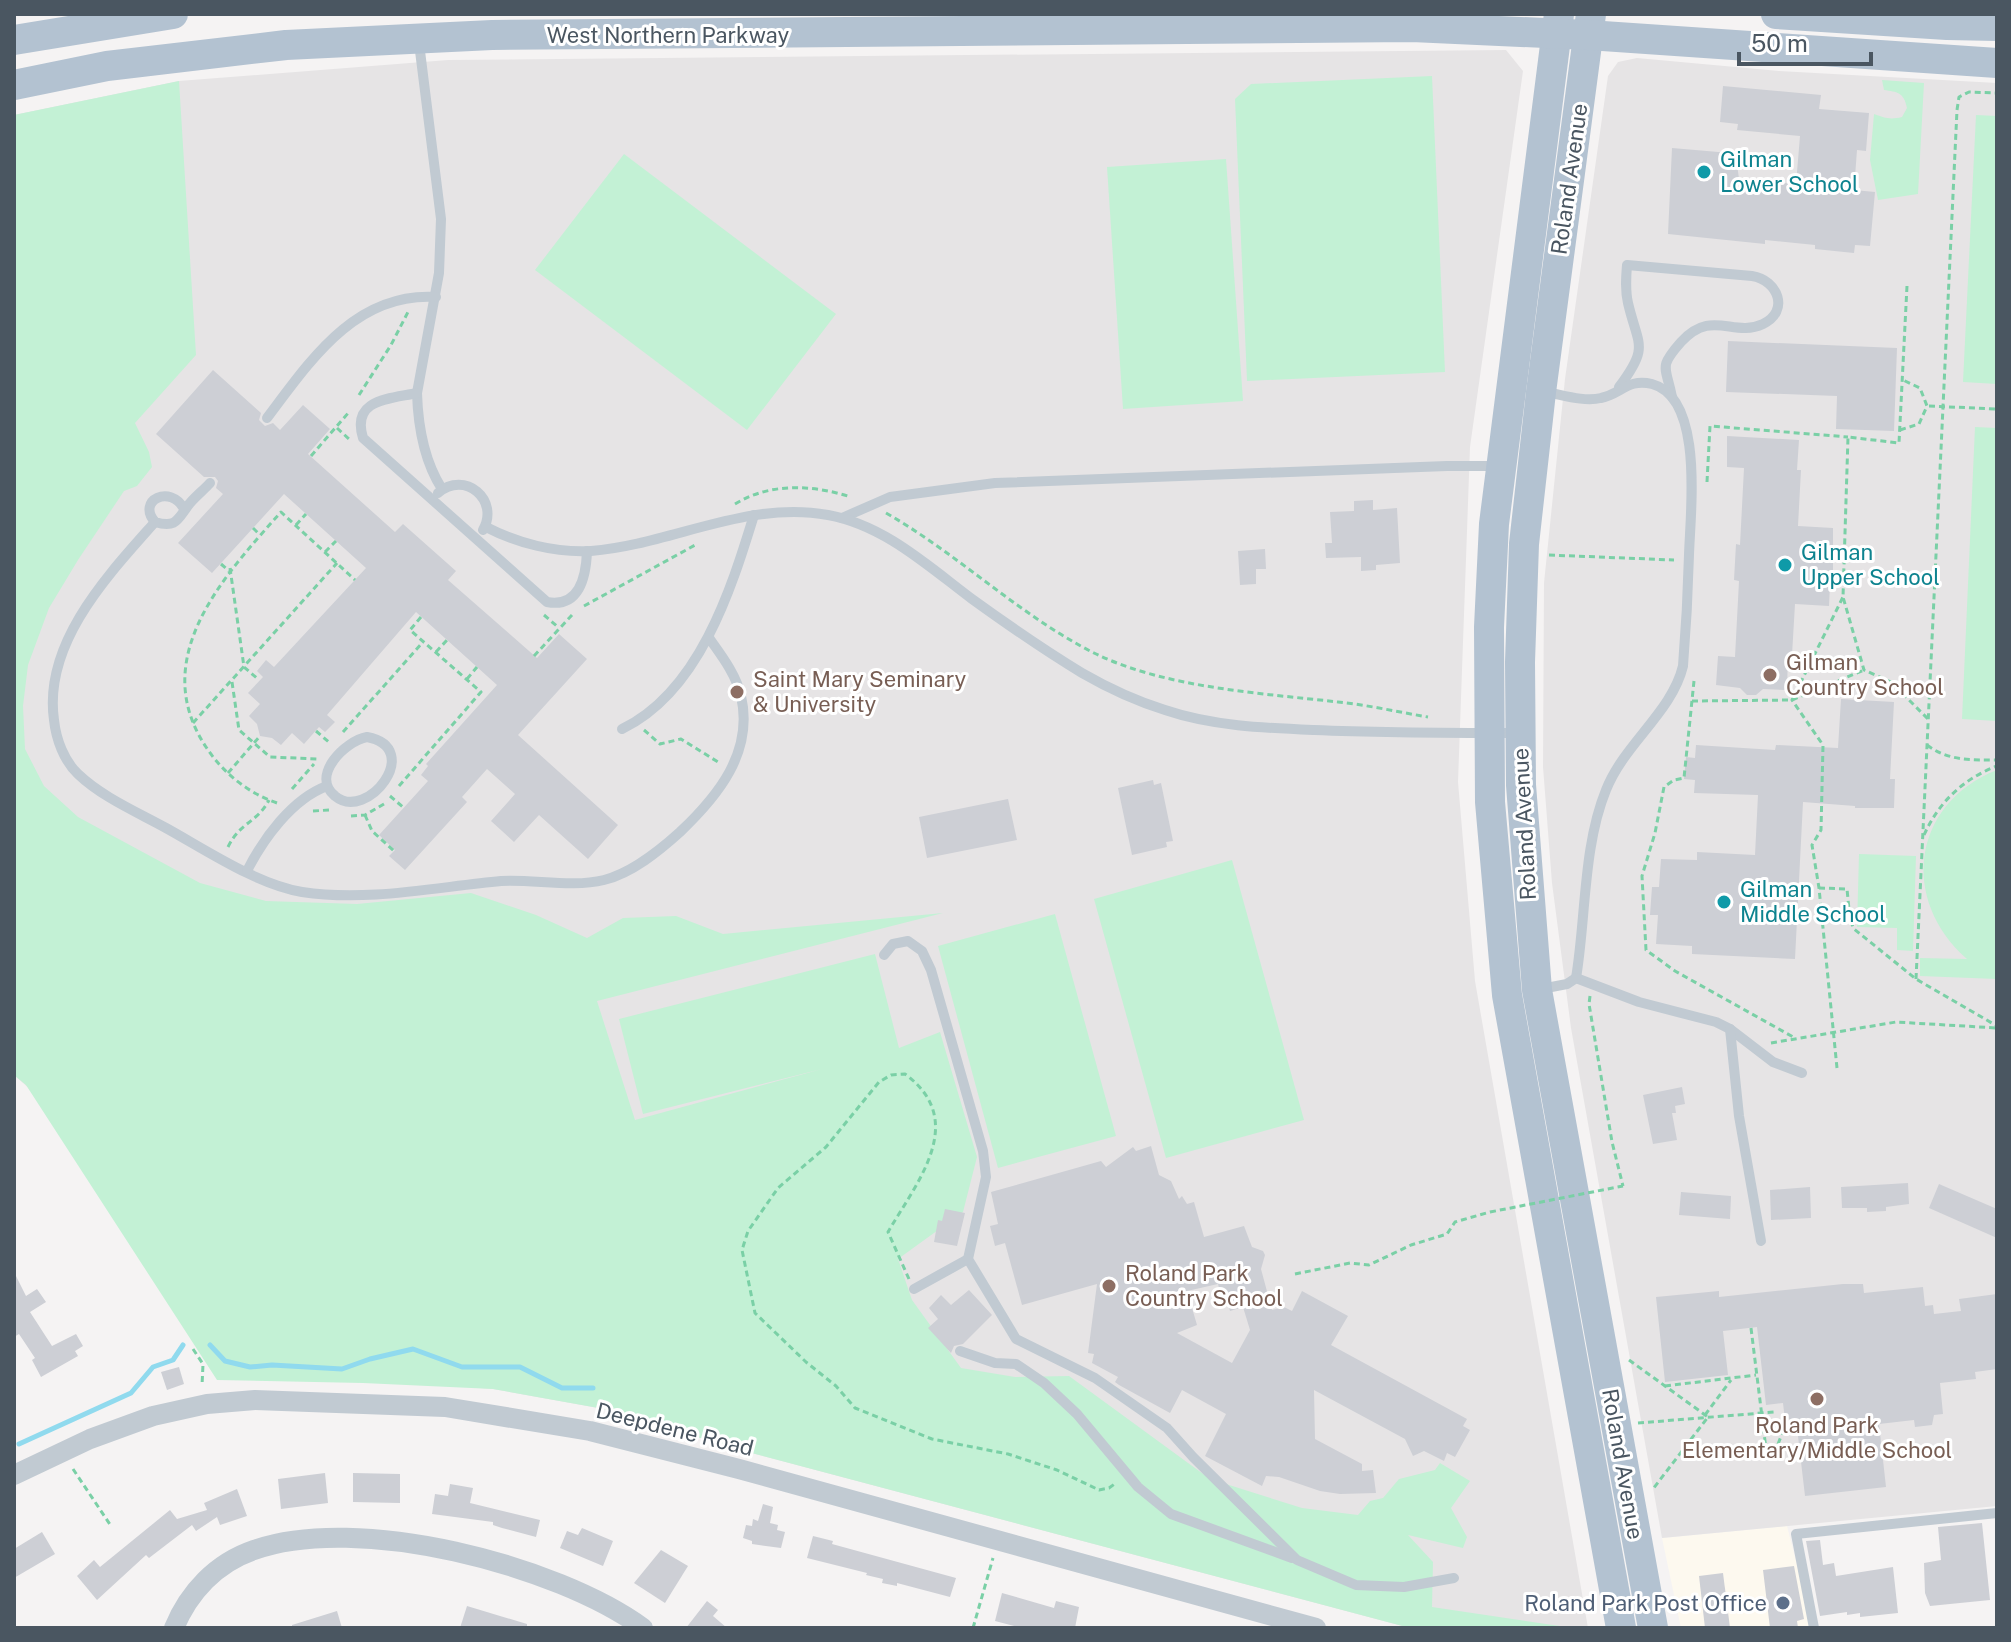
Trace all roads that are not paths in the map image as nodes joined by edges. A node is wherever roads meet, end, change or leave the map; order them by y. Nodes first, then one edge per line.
1 (173, 14) edge
2 (1776, 14) edge
3 (1947, 20) edge
4 (1558, 24) edge
5 (1590, 25) edge
6 (1997, 26) edge
7 (31, 33) edge
8 (418, 37) junction
9 (1997, 63) edge
10 (14, 85) edge
11 (436, 297) junction
12 (1618, 388) junction
13 (1541, 392) junction
14 (417, 393) junction
15 (1672, 398) junction
16 (267, 418) dead end
17 (1500, 466) junction
18 (1531, 469) junction
19 (210, 483) dead end
20 (442, 489) junction
21 (432, 499) junction
22 (184, 509) junction
23 (754, 515) junction
24 (842, 518) junction
25 (155, 522) junction
26 (486, 527) junction
27 (477, 538) junction
28 (587, 551) junction
29 (709, 638) junction
30 (622, 729) dead end
31 (1488, 733) junction
32 (1519, 733) junction
33 (327, 786) junction
34 (247, 871) junction
35 (884, 955) dead end
36 (1576, 978) junction
37 (1537, 990) junction
38 (1507, 995) junction
39 (1730, 1029) junction
40 (1802, 1073) dead end
41 (1761, 1241) dead end
42 (968, 1259) junction
43 (914, 1289) road end
44 (1023, 1343) junction
45 (960, 1351) dead end
46 (1016, 1364) junction
47 (15, 1472) edge
48 (1997, 1513) edge
49 (1297, 1560) junction
50 (1454, 1578) dead end
51 (174, 1628) edge
52 (643, 1628) edge
53 (1316, 1628) edge
54 (1621, 1628) edge
55 (1653, 1628) edge
56 (1814, 1628) edge

1 - 7 main road
2 - 3 main road
3 - 6 main road
4 - 5 main road, West Northern Parkway
4 - 8 main road, West Northern Parkway
4 - 17 main road, Roland Avenue
5 - 9 main road, West Northern Parkway
5 - 13 main road, Roland Avenue
8 - 10 main road, West Northern Parkway
8 - 11 lane
11 - 14 lane
11 - 16 lane
12 - 13 lane
12 - 15 lane
12 - 15 lane
13 - 18 main road, Roland Avenue
14 - 20 lane
14 - 21 lane
15 - 36 lane
17 - 18 lane
17 - 24 lane
17 - 31 main road, Roland Avenue
18 - 32 main road, Roland Avenue
19 - 22 lane
20 - 21 lane
20 - 26 lane
21 - 27 lane
22 - 25 lane
22 - 25 lane
23 - 24 lane
23 - 28 lane
23 - 29 lane
24 - 31 lane
25 - 34 lane
26 - 27 lane
26 - 28 lane
27 - 28 lane
29 - 30 lane
29 - 34 lane
31 - 32 lane
31 - 38 main road, Roland Avenue
32 - 37 main road, Roland Avenue
33 - 33 lane
33 - 34 lane
35 - 42 lane
36 - 37 lane
36 - 39 lane
37 - 38 lane
37 - 55 main road, Roland Avenue
38 - 54 main road, Roland Avenue
39 - 40 lane
39 - 41 lane
42 - 43 lane
42 - 44 lane
44 - 46 lane
44 - 49 lane
45 - 46 lane
46 - 49 lane
47 - 53 street, Deepdene Road
48 - 56 lane
49 - 50 lane
51 - 52 street

